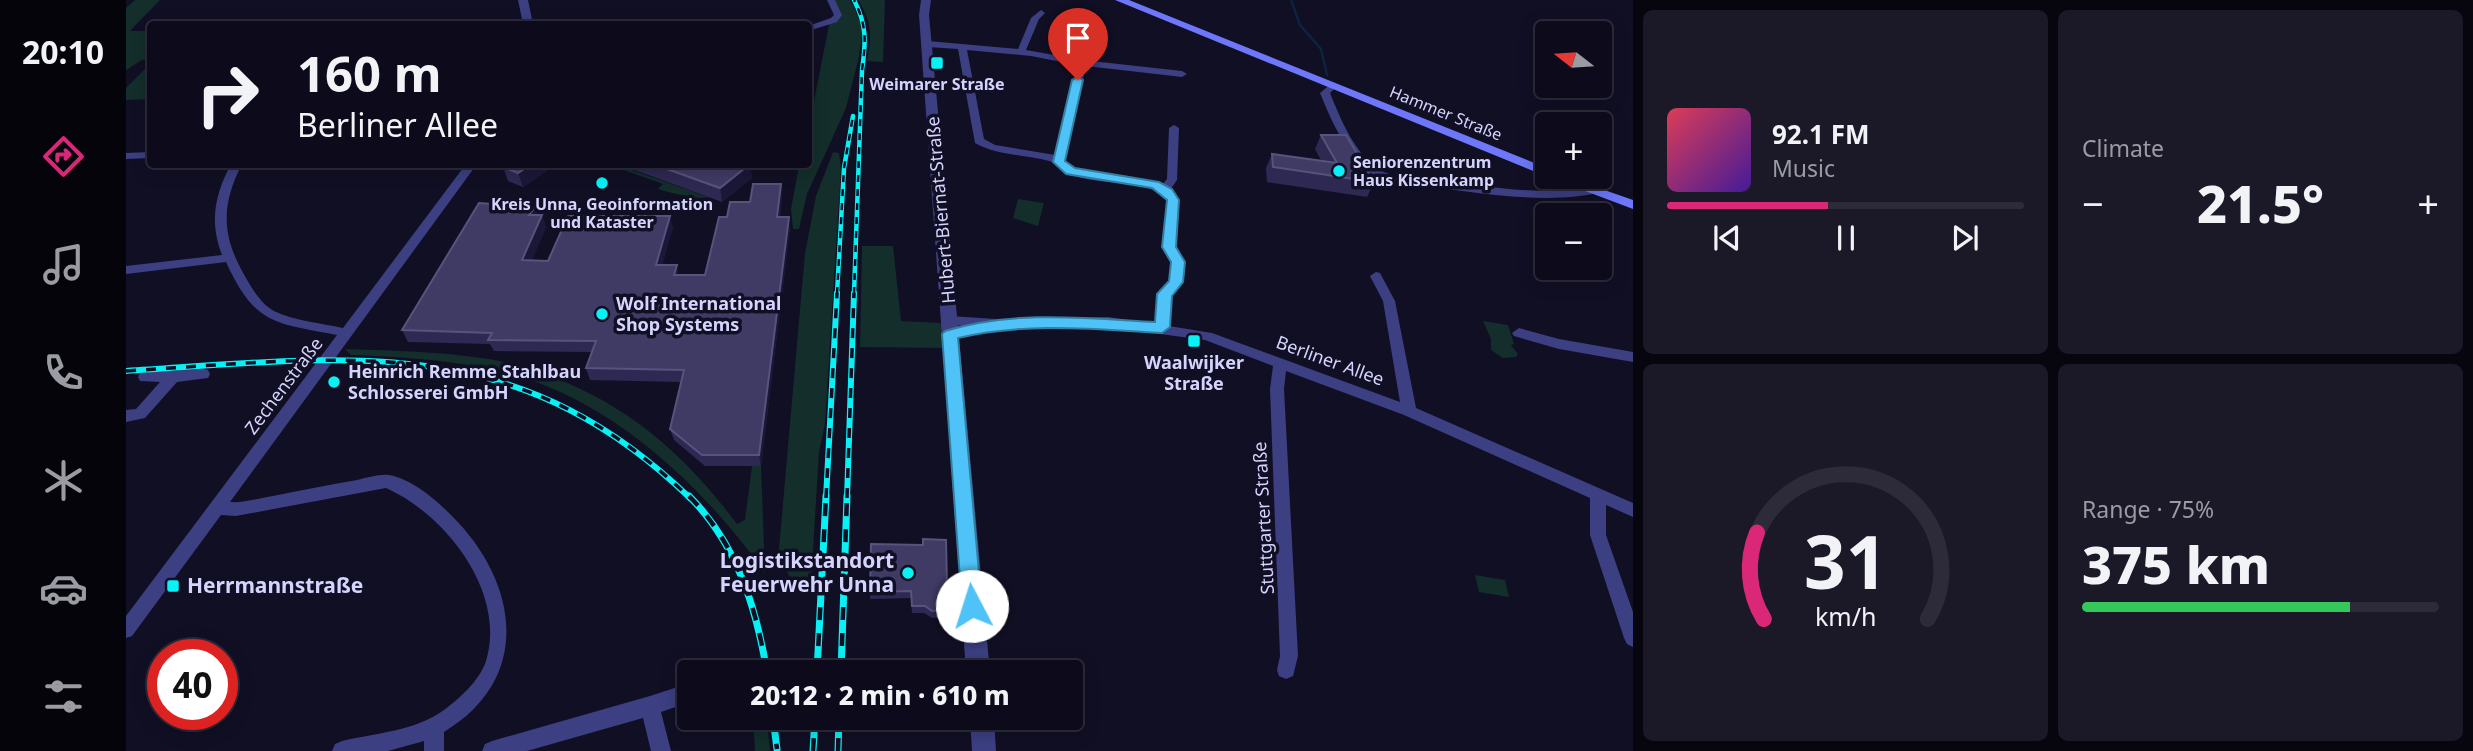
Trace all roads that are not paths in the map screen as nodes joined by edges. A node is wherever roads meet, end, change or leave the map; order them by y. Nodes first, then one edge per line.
1 (523, 0) edge
2 (831, 0) edge
3 (926, 0) edge
4 (1120, 0) edge
5 (1041, 13) dead end
6 (527, 21) edge
7 (812, 28) edge
8 (928, 44) junction
9 (962, 47) junction
10 (1021, 52) junction
11 (1082, 63) junction
12 (1182, 74) dead end
13 (1332, 86) junction
14 (1174, 128) dead end
15 (147, 155) edge
16 (126, 156) edge
17 (1058, 159) junction
18 (235, 168) edge
19 (469, 168) edge
20 (1535, 168) edge
21 (1164, 189) junction
22 (1588, 189) edge
23 (1593, 191) junction
24 (1633, 205) edge
25 (228, 258) junction
26 (126, 270) edge
27 (1376, 275) dead end
28 (950, 327) junction
29 (1162, 327) junction
30 (347, 333) junction
31 (1519, 333) dead end
32 (1633, 357) edge
33 (1280, 364) junction
34 (203, 374) dead end
35 (145, 377) dead end
36 (173, 377) junction
37 (1409, 411) junction
38 (126, 416) edge
39 (1598, 495) junction
40 (216, 508) junction
41 (1633, 510) edge
42 (126, 630) edge
43 (1633, 638) edge
44 (977, 660) edge
45 (1286, 670) dead end
46 (677, 697) edge
47 (650, 706) junction
48 (434, 728) junction
49 (983, 730) edge
50 (342, 751) edge
51 (434, 751) edge
52 (492, 751) edge
53 (661, 751) edge
54 (984, 751) edge

1 - 6 street
2 - 7 street
3 - 8 street, Hubert-Biernat-Straße
4 - 13 main road, Hammer Straße
5 - 10 street
8 - 9 street
8 - 28 street, Hubert-Biernat-Straße
9 - 10 street
9 - 17 street
10 - 11 street
11 - 12 street
11 - 17 street
13 - 20 main road, Hammer Straße
13 - 23 street
14 - 21 street
15 - 16 street
17 - 21 street
18 - 25 street
19 - 30 street, Zechenstraße
21 - 29 street
22 - 23 main road
23 - 24 main road
25 - 26 street
25 - 30 street
27 - 37 street
28 - 29 street, Berliner Allee
28 - 44 street, Hubert-Biernat-Straße
29 - 33 street, Berliner Allee
30 - 40 street, Zechenstraße
31 - 32 street
33 - 37 street, Berliner Allee
33 - 45 street, Stuttgarter Straße
34 - 36 street
35 - 36 street
36 - 38 street
37 - 39 street, Berliner Allee
39 - 41 street, Berliner Allee
39 - 43 street
40 - 42 street, Zechenstraße
40 - 48 street
46 - 47 street
47 - 52 street
47 - 53 street
48 - 50 street
48 - 51 street
49 - 54 street

